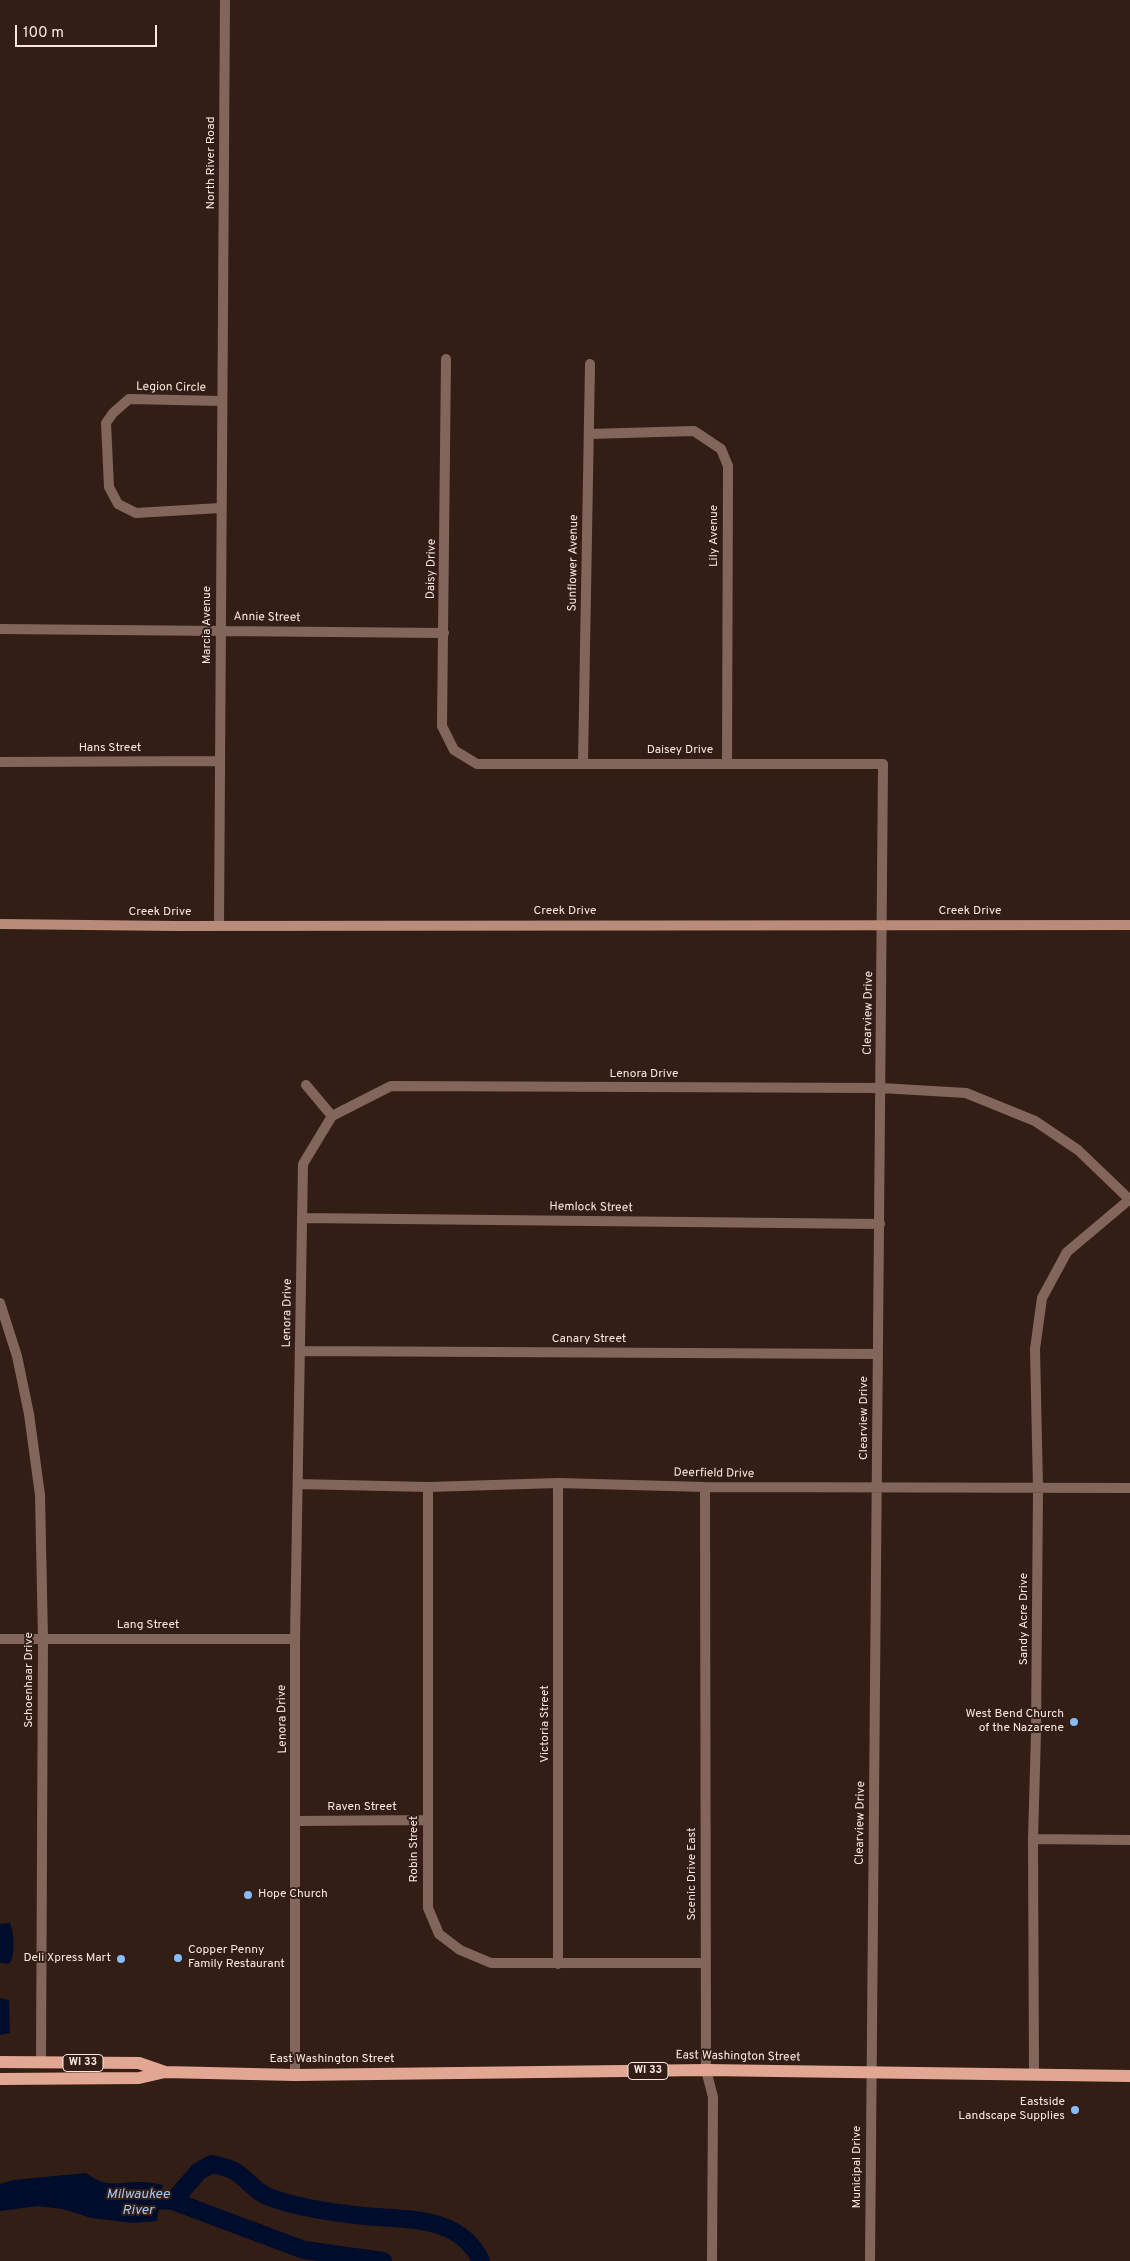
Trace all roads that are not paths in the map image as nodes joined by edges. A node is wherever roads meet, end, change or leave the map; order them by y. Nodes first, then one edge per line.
1 (225, 0) edge
2 (224, 326) joint
3 (446, 358) dead end
4 (590, 364) dead end
5 (222, 401) junction
6 (589, 434) junction
7 (220, 508) junction
8 (0, 629) edge
9 (220, 630) junction
10 (444, 633) junction
11 (220, 761) junction
12 (0, 762) edge
13 (583, 763) junction
14 (477, 764) joint
15 (727, 764) junction
16 (884, 764) joint
17 (0, 924) edge
18 (882, 924) junction
19 (1130, 924) edge
20 (219, 925) junction
21 (306, 1085) dead end
22 (881, 1088) junction
23 (332, 1116) junction
24 (1130, 1200) edge
25 (302, 1218) junction
26 (880, 1224) junction
27 (0, 1303) edge
28 (300, 1351) junction
29 (877, 1354) junction
30 (558, 1483) junction
31 (298, 1484) junction
32 (877, 1486) junction
33 (428, 1487) junction
34 (706, 1487) junction
35 (1038, 1488) junction
36 (1130, 1488) edge
37 (0, 1639) edge
38 (43, 1639) junction
39 (295, 1639) junction
40 (427, 1820) junction
41 (297, 1821) junction
42 (1034, 1839) junction
43 (1130, 1840) edge
44 (705, 1963) junction
45 (558, 1964) junction
46 (0, 2062) edge
47 (41, 2062) junction
48 (706, 2070) junction
49 (165, 2072) junction
50 (871, 2073) junction
51 (295, 2075) junction
52 (1034, 2075) junction
53 (1130, 2076) edge
54 (0, 2079) edge
55 (712, 2261) edge
56 (870, 2261) edge

1 - 2 street, North River Road
2 - 5 street, Marcia Avenue
3 - 10 street, Daisy Drive
4 - 6 street, Sunflower Avenue
5 - 7 street, Marcia Avenue
5 - 7 street, Legion Circle
6 - 13 street, Sunflower Avenue
6 - 15 street, Lily Avenue
7 - 9 street, Marcia Avenue
8 - 9 street, Annie Street
9 - 10 street, Annie Street
9 - 11 street, Marcia Avenue
10 - 14 street, Daisy Drive
11 - 12 street, Hans Street
11 - 20 street, Marcia Avenue
13 - 14 street, Daisey Drive
13 - 15 street, Daisey Drive
15 - 16 street, Daisey Drive
16 - 18 street, Clearview Drive
17 - 20 street, Creek Drive
18 - 19 street, Creek Drive
18 - 20 street, Creek Drive
18 - 22 street, Clearview Drive
21 - 23 street
22 - 23 street, Lenora Drive
22 - 24 street, Lenora Drive
22 - 26 street, Clearview Drive
23 - 25 street, Lenora Drive
24 - 35 street, Sandy Acre Drive
25 - 26 street, Hemlock Street
25 - 28 street, Lenora Drive
26 - 29 street, Clearview Drive
27 - 38 street, Schoenhaar Drive
28 - 29 street, Canary Street
28 - 31 street, Lenora Drive
29 - 32 street, Clearview Drive
30 - 33 street, Deerfield Drive
30 - 34 street, Deerfield Drive
30 - 45 street, Victoria Street
31 - 33 street, Deerfield Drive
31 - 39 street, Lenora Drive
32 - 34 street, Deerfield Drive
32 - 35 street, Deerfield Drive
32 - 50 street, Clearview Drive
33 - 40 street, Robin Street
34 - 44 street, Scenic Drive East
35 - 36 street, Deerfield Drive
35 - 42 street, Sandy Acre Drive
37 - 38 street, Lang Street
38 - 39 street, Lang Street
38 - 47 street, Schoenhaar Drive
39 - 41 street, Lenora Drive
40 - 41 street, Raven Street
40 - 45 street, Robin Street
41 - 51 street, Lenora Drive
42 - 43 street
42 - 52 street, Sandy Acre Drive
44 - 45 street, Robin Street
44 - 48 street, Scenic Drive East
46 - 47 main road, East Washington Street / WI 33
47 - 49 main road, East Washington Street / WI 33
48 - 50 main road, East Washington Street / WI 33
48 - 51 main road, East Washington Street / WI 33
48 - 55 street, Scenic Drive East
49 - 51 main road, East Washington Street / WI 33
49 - 54 main road, East Washington Street / WI 33
50 - 52 main road, East Washington Street / WI 33
50 - 56 street, Municipal Drive
52 - 53 main road, East Washington Street / WI 33

